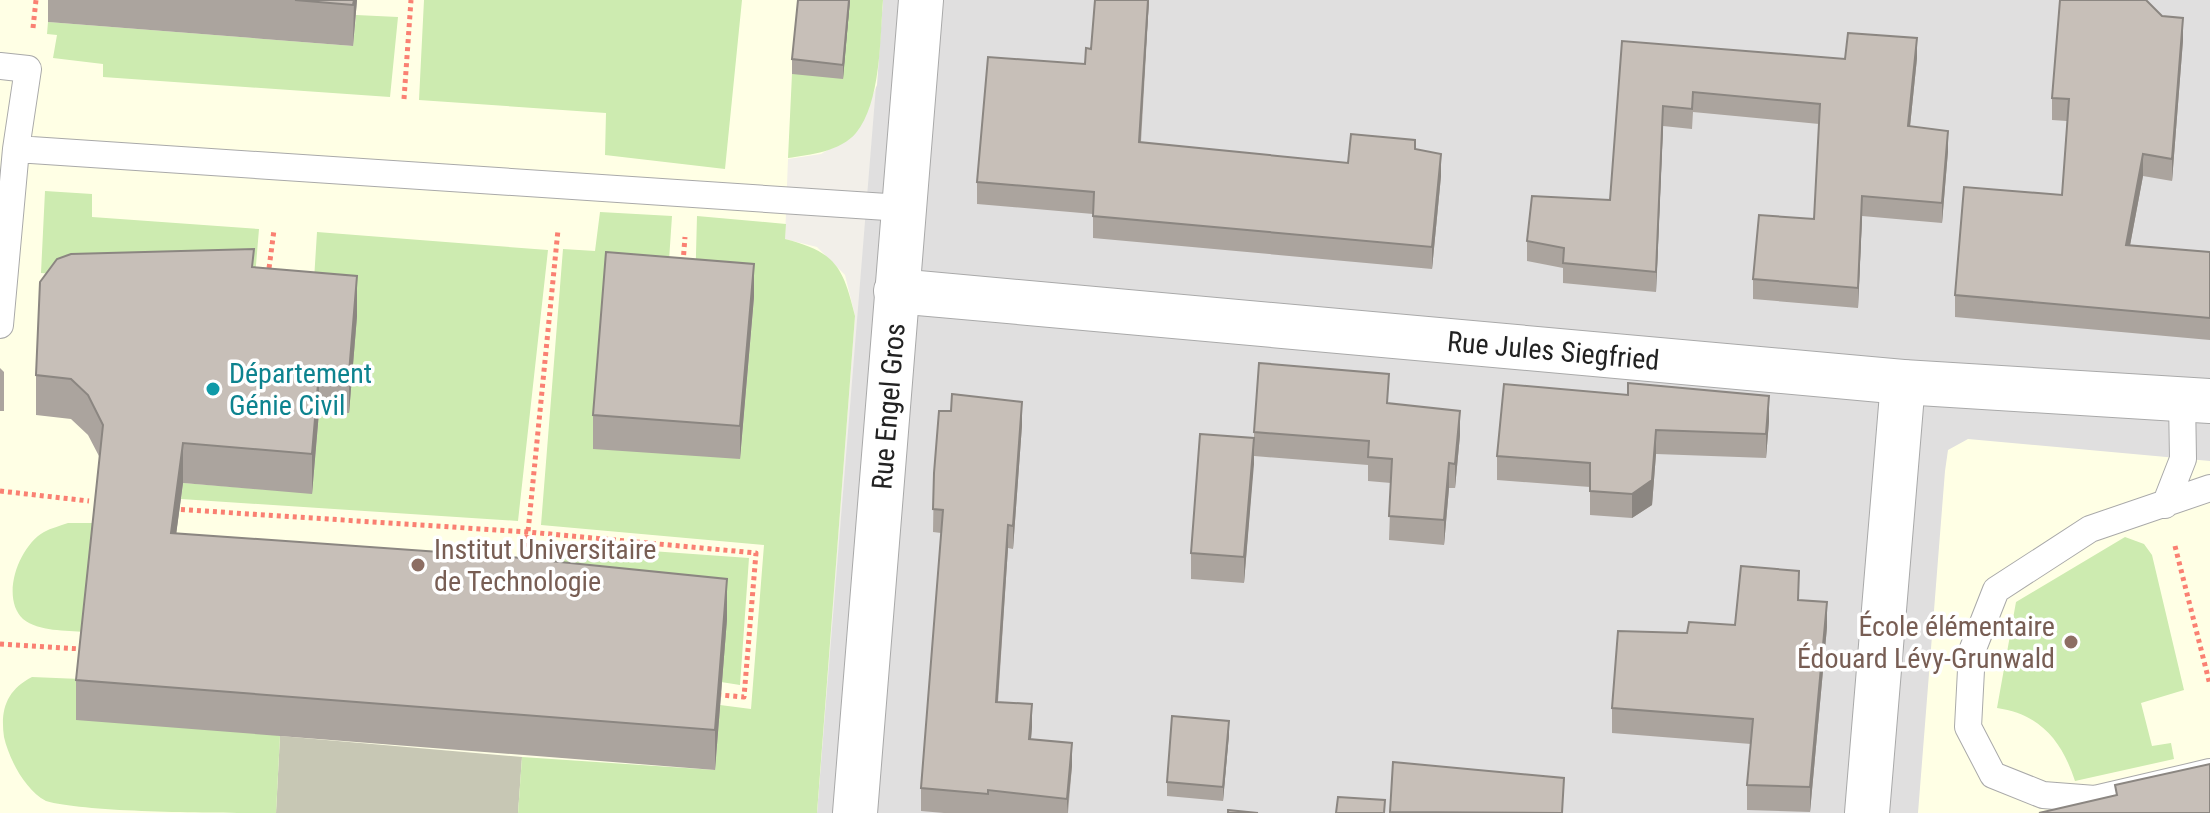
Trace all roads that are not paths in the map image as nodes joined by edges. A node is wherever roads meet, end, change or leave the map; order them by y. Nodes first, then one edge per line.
1 (921, 0) edge
2 (0, 66) edge
3 (16, 149) junction
4 (902, 208) junction
5 (3, 272) edge
6 (896, 291) junction
7 (0, 325) edge
8 (1903, 382) junction
9 (2196, 400) edge
10 (2210, 488) edge
11 (2165, 505) junction
12 (2210, 772) edge
13 (855, 813) edge
14 (1867, 813) edge

1 - 4 street, Rue Engel Gros
2 - 3 lane
3 - 4 lane
3 - 5 lane
4 - 6 street, Rue Engel Gros
5 - 7 lane
6 - 8 street, Rue Jules Siegfried
6 - 13 street, Rue Engel Gros
8 - 9 street, Rue Jules Siegfried
8 - 14 street
9 - 11 lane
10 - 11 lane
11 - 12 lane

